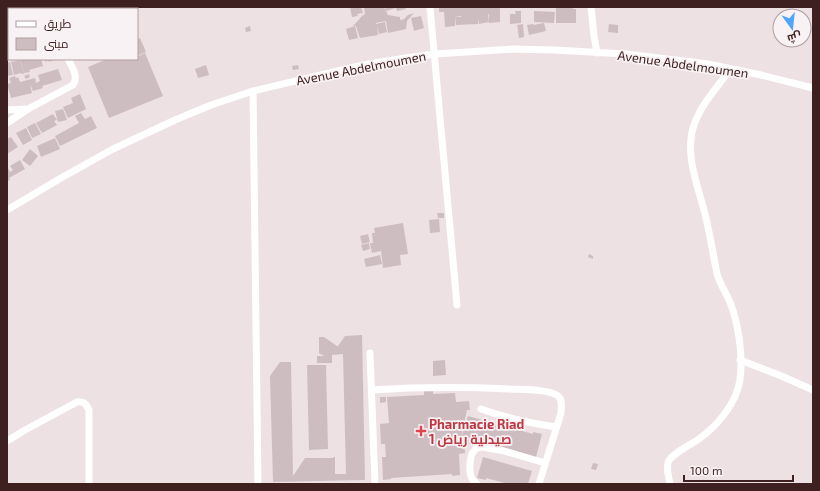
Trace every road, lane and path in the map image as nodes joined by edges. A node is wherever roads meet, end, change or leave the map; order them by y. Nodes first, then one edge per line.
1 (430, 7) edge
2 (591, 7) edge
3 (598, 53) junction
4 (435, 54) junction
5 (68, 60) edge
6 (730, 69) junction
7 (813, 88) edge
8 (254, 91) junction
9 (28, 109) junction
10 (7, 110) edge
11 (7, 123) edge
12 (7, 210) edge
13 (457, 305) dead end
14 (370, 353) dead end
15 (740, 360) junction
16 (372, 390) junction
17 (813, 390) edge
18 (481, 409) dead end
19 (556, 427) junction
20 (7, 441) edge
21 (545, 463) junction
22 (89, 484) edge
23 (258, 484) edge
24 (374, 484) edge
25 (477, 484) edge
26 (539, 484) edge
27 (670, 484) edge

1 - 4 street
2 - 3 street
3 - 4 street, Avenue Abdelmoumen
3 - 6 street, Avenue Abdelmoumen
4 - 8 street, Avenue Abdelmoumen
4 - 13 street
5 - 9 street
6 - 7 street, Avenue Abdelmoumen
6 - 15 street
8 - 12 street, Avenue Abdelmoumen
8 - 23 street
9 - 10 street
9 - 11 street
14 - 16 street
15 - 17 street
15 - 27 street
16 - 19 street
16 - 24 street
18 - 19 street
19 - 21 street
20 - 22 street
21 - 25 street
21 - 26 street

